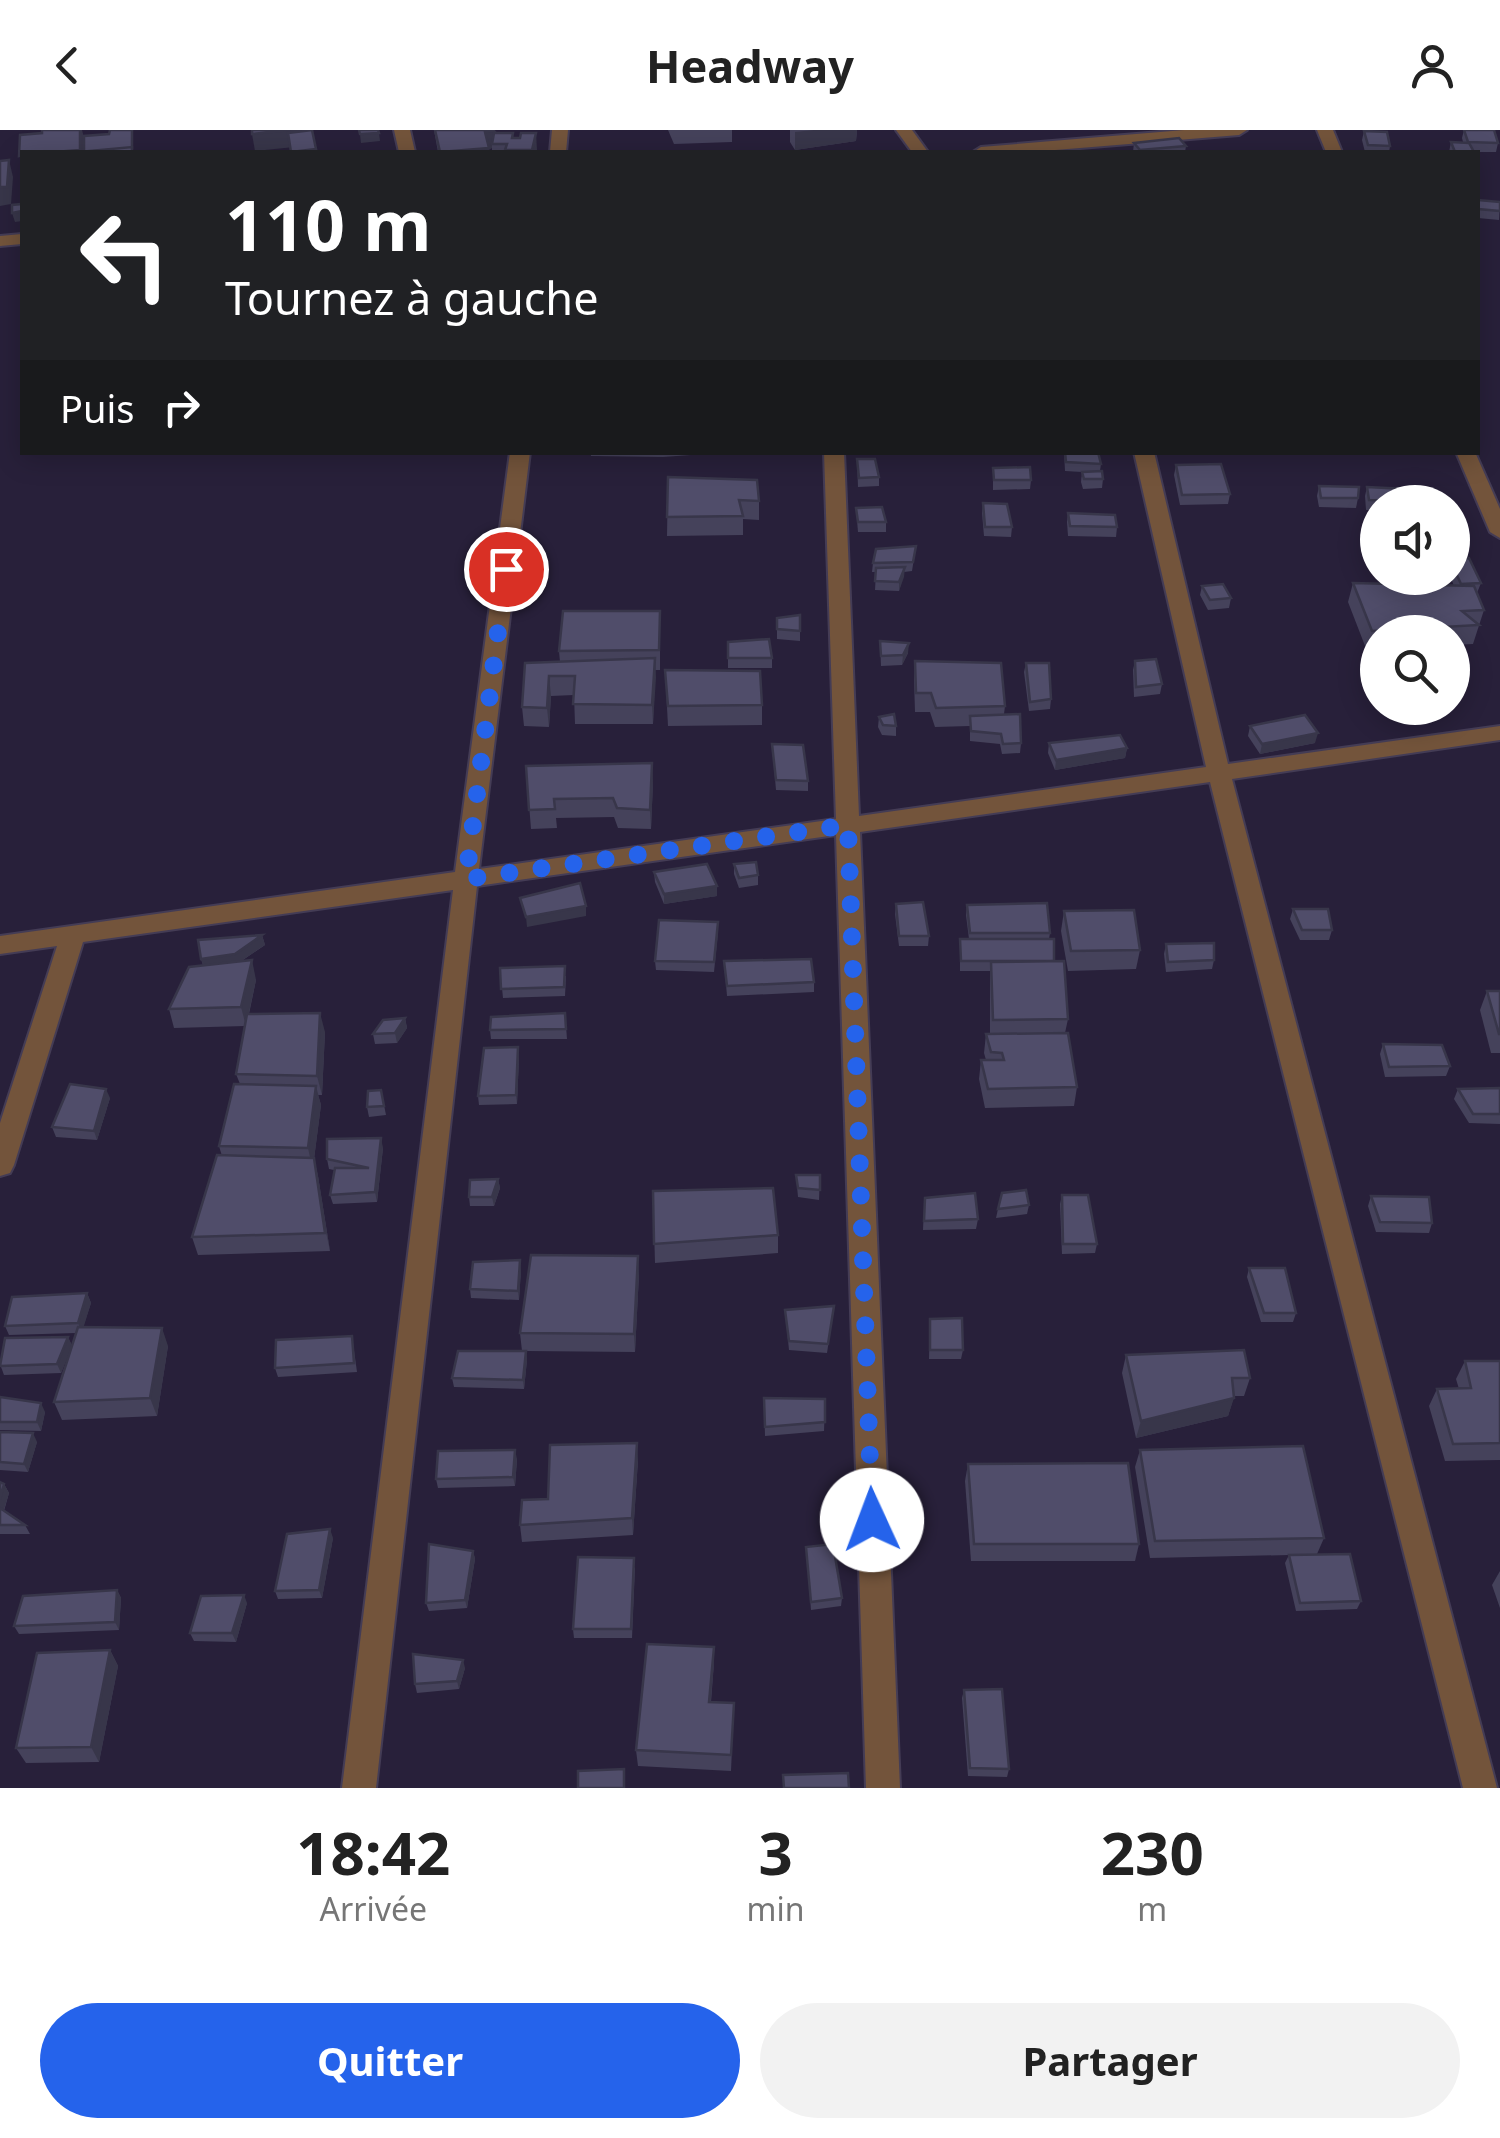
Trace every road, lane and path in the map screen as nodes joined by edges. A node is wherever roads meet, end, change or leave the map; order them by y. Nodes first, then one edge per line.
1 (1239, 130) edge
2 (1004, 150) edge
3 (520, 455) edge
4 (834, 455) edge
5 (1145, 455) edge
6 (1466, 455) edge
7 (1500, 532) edge
8 (1500, 733) edge
9 (1219, 773) junction
10 (848, 825) junction
11 (466, 879) junction
12 (72, 934) junction
13 (0, 944) edge
14 (0, 1164) edge
15 (359, 1788) edge
16 (883, 1788) edge
17 (1480, 1788) edge

1 - 2 street
3 - 11 street
4 - 10 street
5 - 9 street
6 - 7 street
8 - 9 street
9 - 10 street
9 - 17 street
10 - 11 street
10 - 16 street
11 - 12 street
11 - 15 street
12 - 13 street
12 - 14 street

